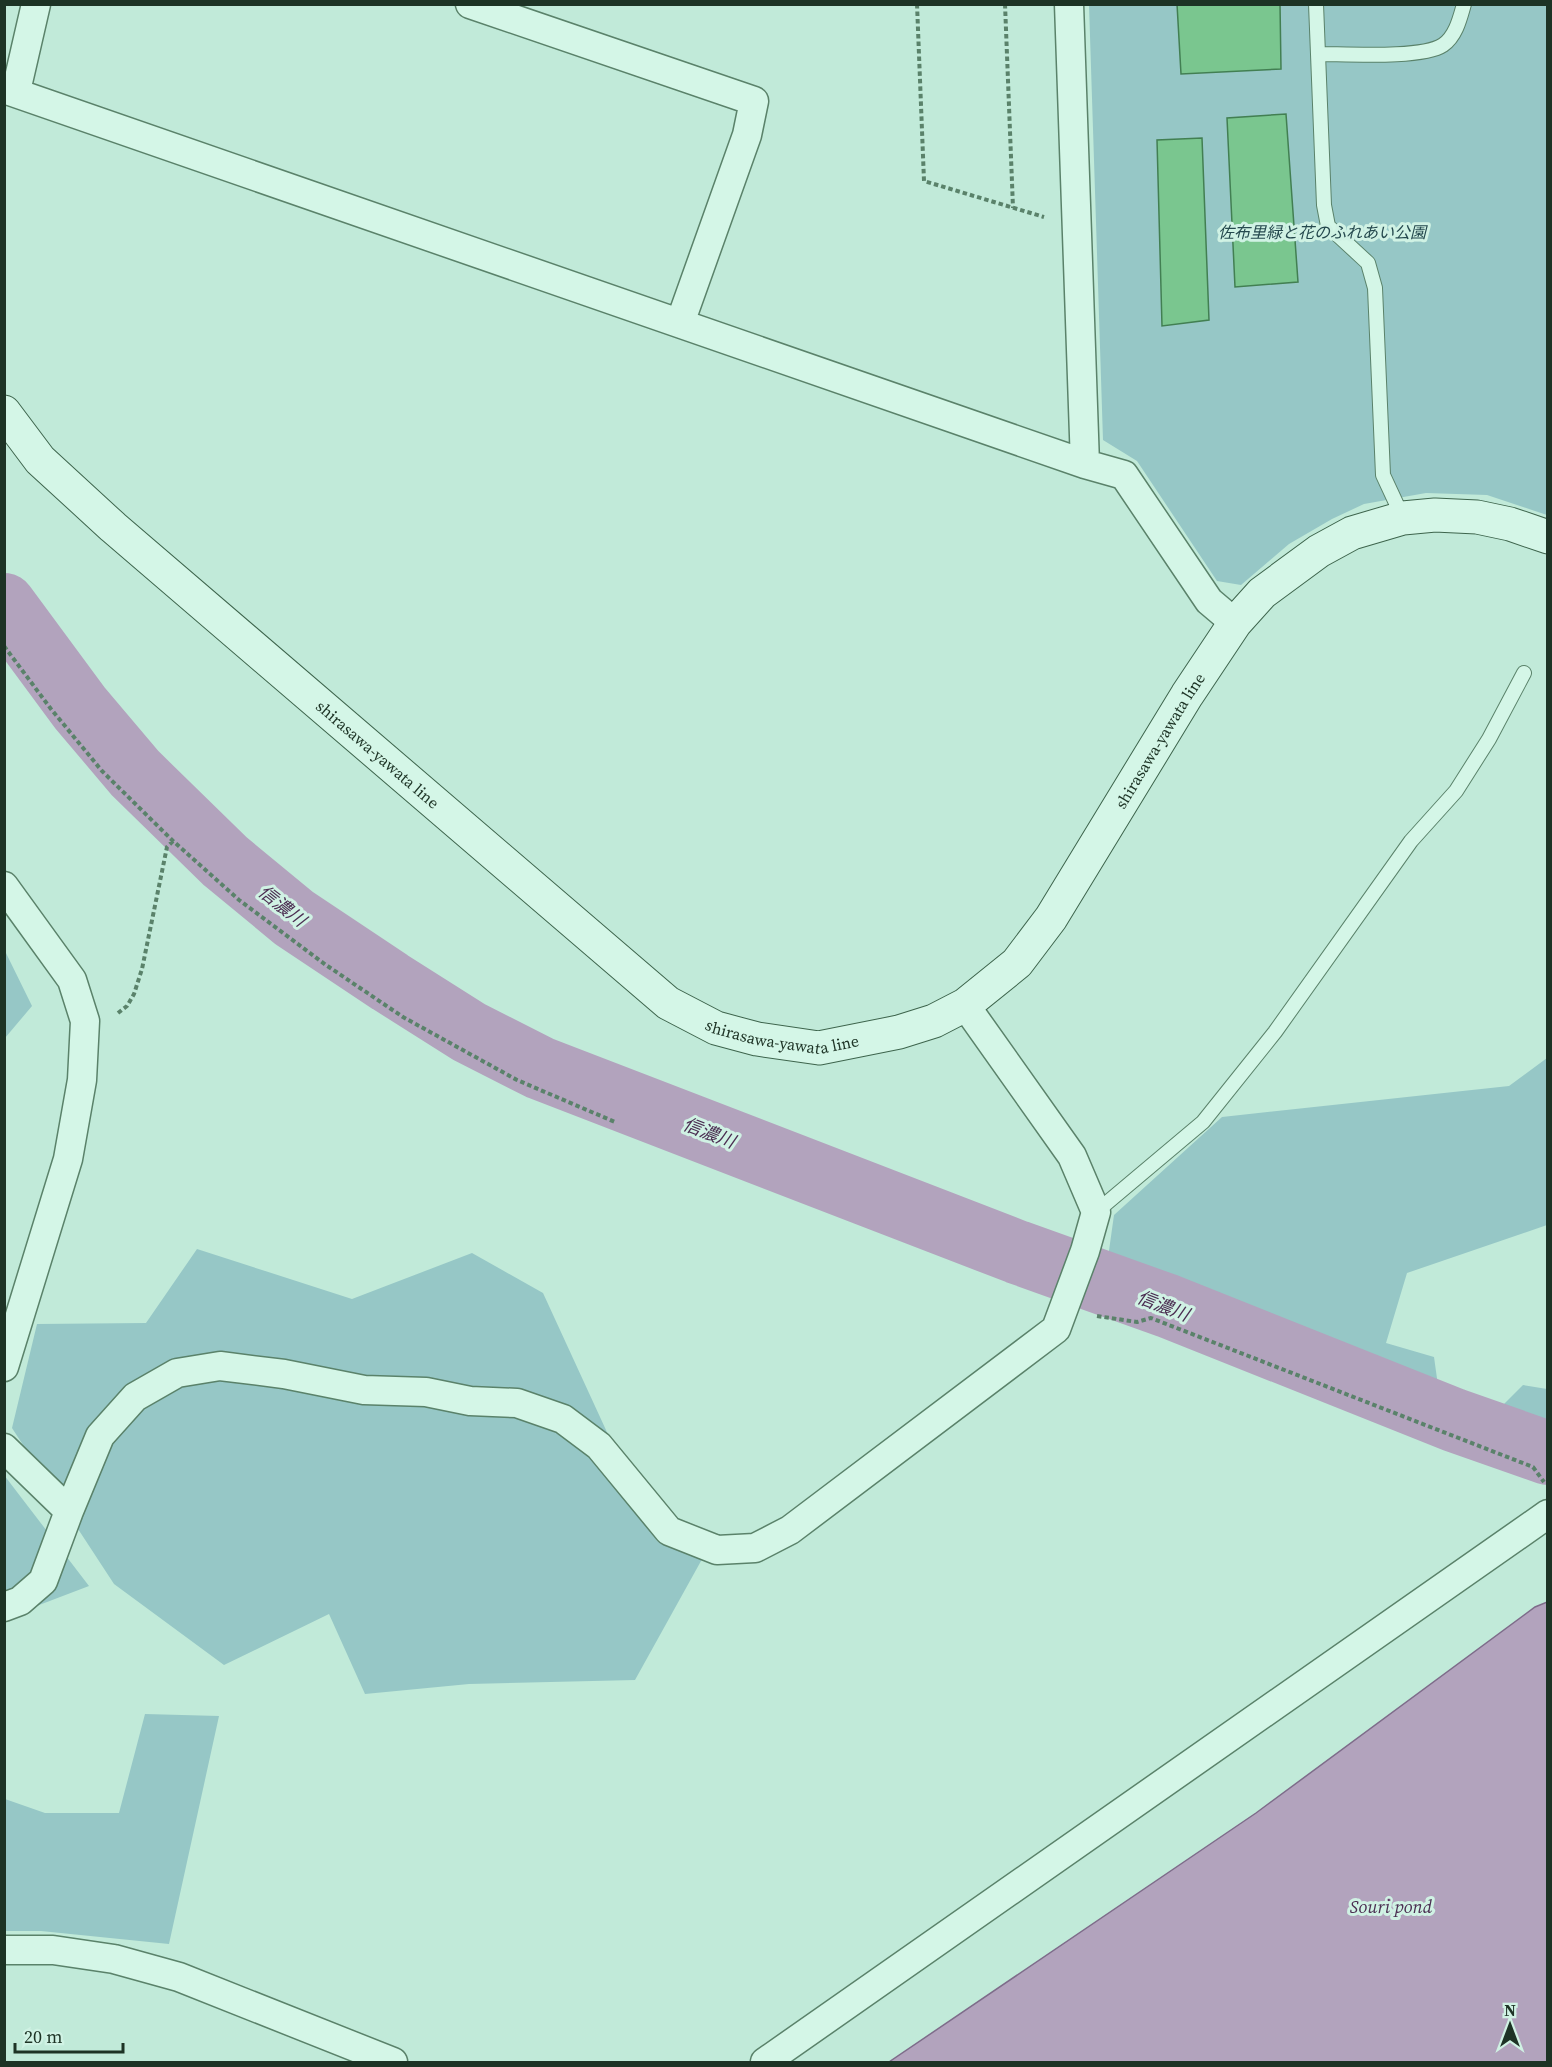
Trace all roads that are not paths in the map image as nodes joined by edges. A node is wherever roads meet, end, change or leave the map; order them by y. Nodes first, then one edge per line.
1 (36, 4) edge
2 (470, 4) edge
3 (1069, 4) edge
4 (1316, 4) edge
5 (1464, 4) edge
6 (1318, 54) junction
7 (10, 90) edge
8 (680, 323) junction
9 (4, 412) edge
10 (1085, 464) junction
11 (1403, 518) junction
12 (1548, 537) edge
13 (1235, 623) junction
14 (1524, 673) dead end
15 (4, 886) edge
16 (964, 1005) junction
17 (1096, 1212) junction
18 (4, 1367) edge
19 (4, 1448) edge
20 (69, 1511) junction
21 (1548, 1514) edge
22 (4, 1607) edge
23 (4, 1950) edge
24 (393, 2062) edge
25 (765, 2062) edge

1 - 7 street
2 - 8 street
3 - 10 street
4 - 6 lane
5 - 6 lane
6 - 11 lane
7 - 8 street
8 - 10 street
9 - 16 main road, shirasawa-yawata line
10 - 13 street
11 - 12 main road, shirasawa-yawata line
11 - 13 main road, shirasawa-yawata line
13 - 16 main road, shirasawa-yawata line
14 - 17 lane
15 - 18 street
16 - 17 street
17 - 20 street
19 - 20 street
20 - 22 street
21 - 25 street
23 - 24 street

